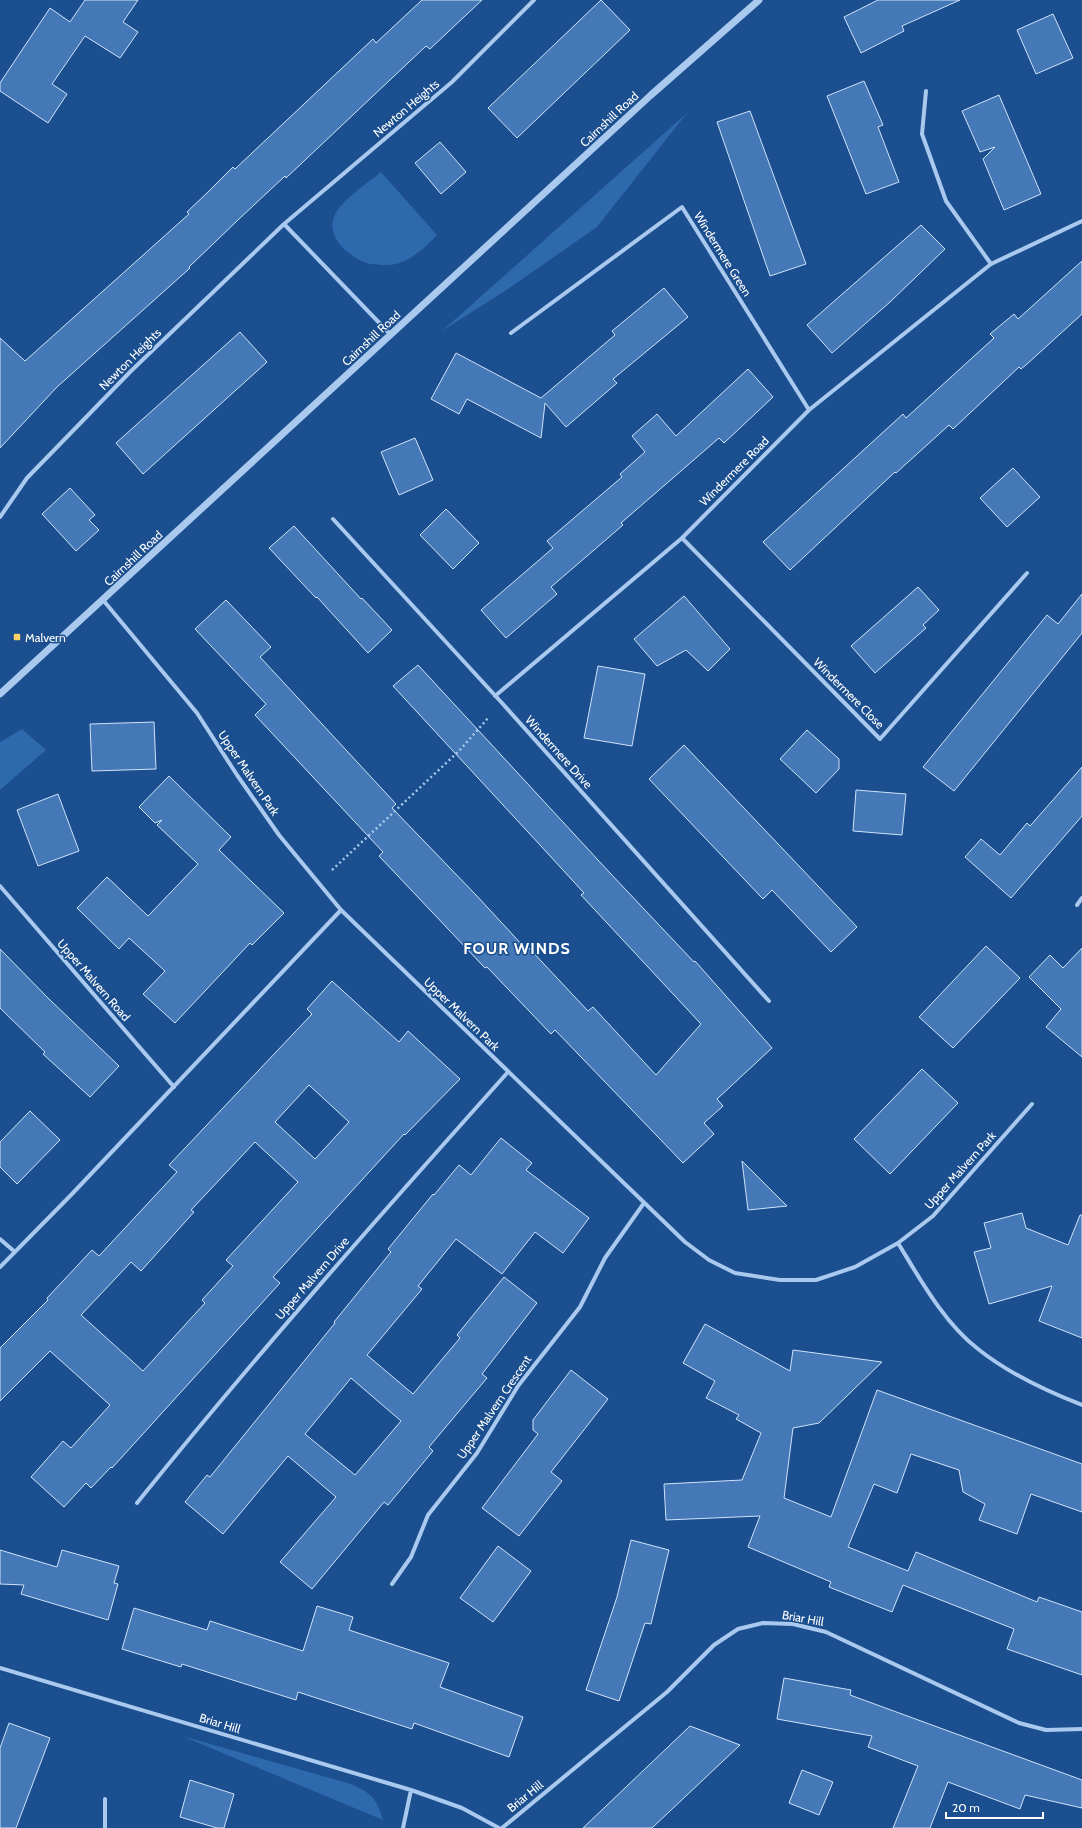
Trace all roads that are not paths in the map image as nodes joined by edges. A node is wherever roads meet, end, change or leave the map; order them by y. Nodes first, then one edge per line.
1 (534, 0) edge
2 (758, 0) edge
3 (926, 91) dead end
4 (1082, 221) edge
5 (284, 224) junction
6 (991, 264) junction
7 (511, 333) dead end
8 (391, 335) junction
9 (809, 410) junction
10 (0, 517) edge
11 (333, 518) dead end
12 (682, 538) junction
13 (1027, 573) dead end
14 (103, 600) junction
15 (0, 694) edge
16 (495, 696) junction
17 (0, 886) edge
18 (1082, 898) edge
19 (1077, 905) dead end
20 (341, 910) junction
21 (769, 1001) dead end
22 (508, 1072) junction
23 (174, 1087) junction
24 (1032, 1104) dead end
25 (644, 1203) junction
26 (0, 1239) edge
27 (898, 1243) junction
28 (15, 1252) junction
29 (0, 1267) edge
30 (1082, 1405) edge
31 (137, 1503) dead end
32 (392, 1584) dead end
33 (0, 1668) edge
34 (1082, 1729) edge
35 (411, 1790) junction
36 (105, 1799) dead end
37 (104, 1828) edge
38 (403, 1828) edge
39 (500, 1828) edge

1 - 5 street, Newton Heights
2 - 8 street, Cairnshill Road
3 - 6 street
4 - 6 street, Windermere Road
5 - 8 street
5 - 10 street, Newton Heights
6 - 9 street, Windermere Road
7 - 9 street, Windermere Green
8 - 14 street, Cairnshill Road
9 - 12 street, Windermere Road
11 - 16 street, Windermere Drive
12 - 13 street, Windermere Close
12 - 16 street, Windermere Road
14 - 15 street, Cairnshill Road
14 - 20 street, Upper Malvern Park
16 - 21 street, Windermere Drive
17 - 23 street, Upper Malvern Road
18 - 19 street
20 - 22 street, Upper Malvern Park
20 - 23 street
22 - 25 street, Upper Malvern Park
22 - 31 street, Upper Malvern Drive
23 - 28 street
24 - 27 street, Upper Malvern Park
25 - 27 street, Upper Malvern Park
25 - 32 street, Upper Malvern Crescent
26 - 28 street
27 - 30 street
28 - 29 street
33 - 35 street, Briar Hill
34 - 39 street, Briar Hill
35 - 38 street
35 - 39 street, Briar Hill
36 - 37 street

